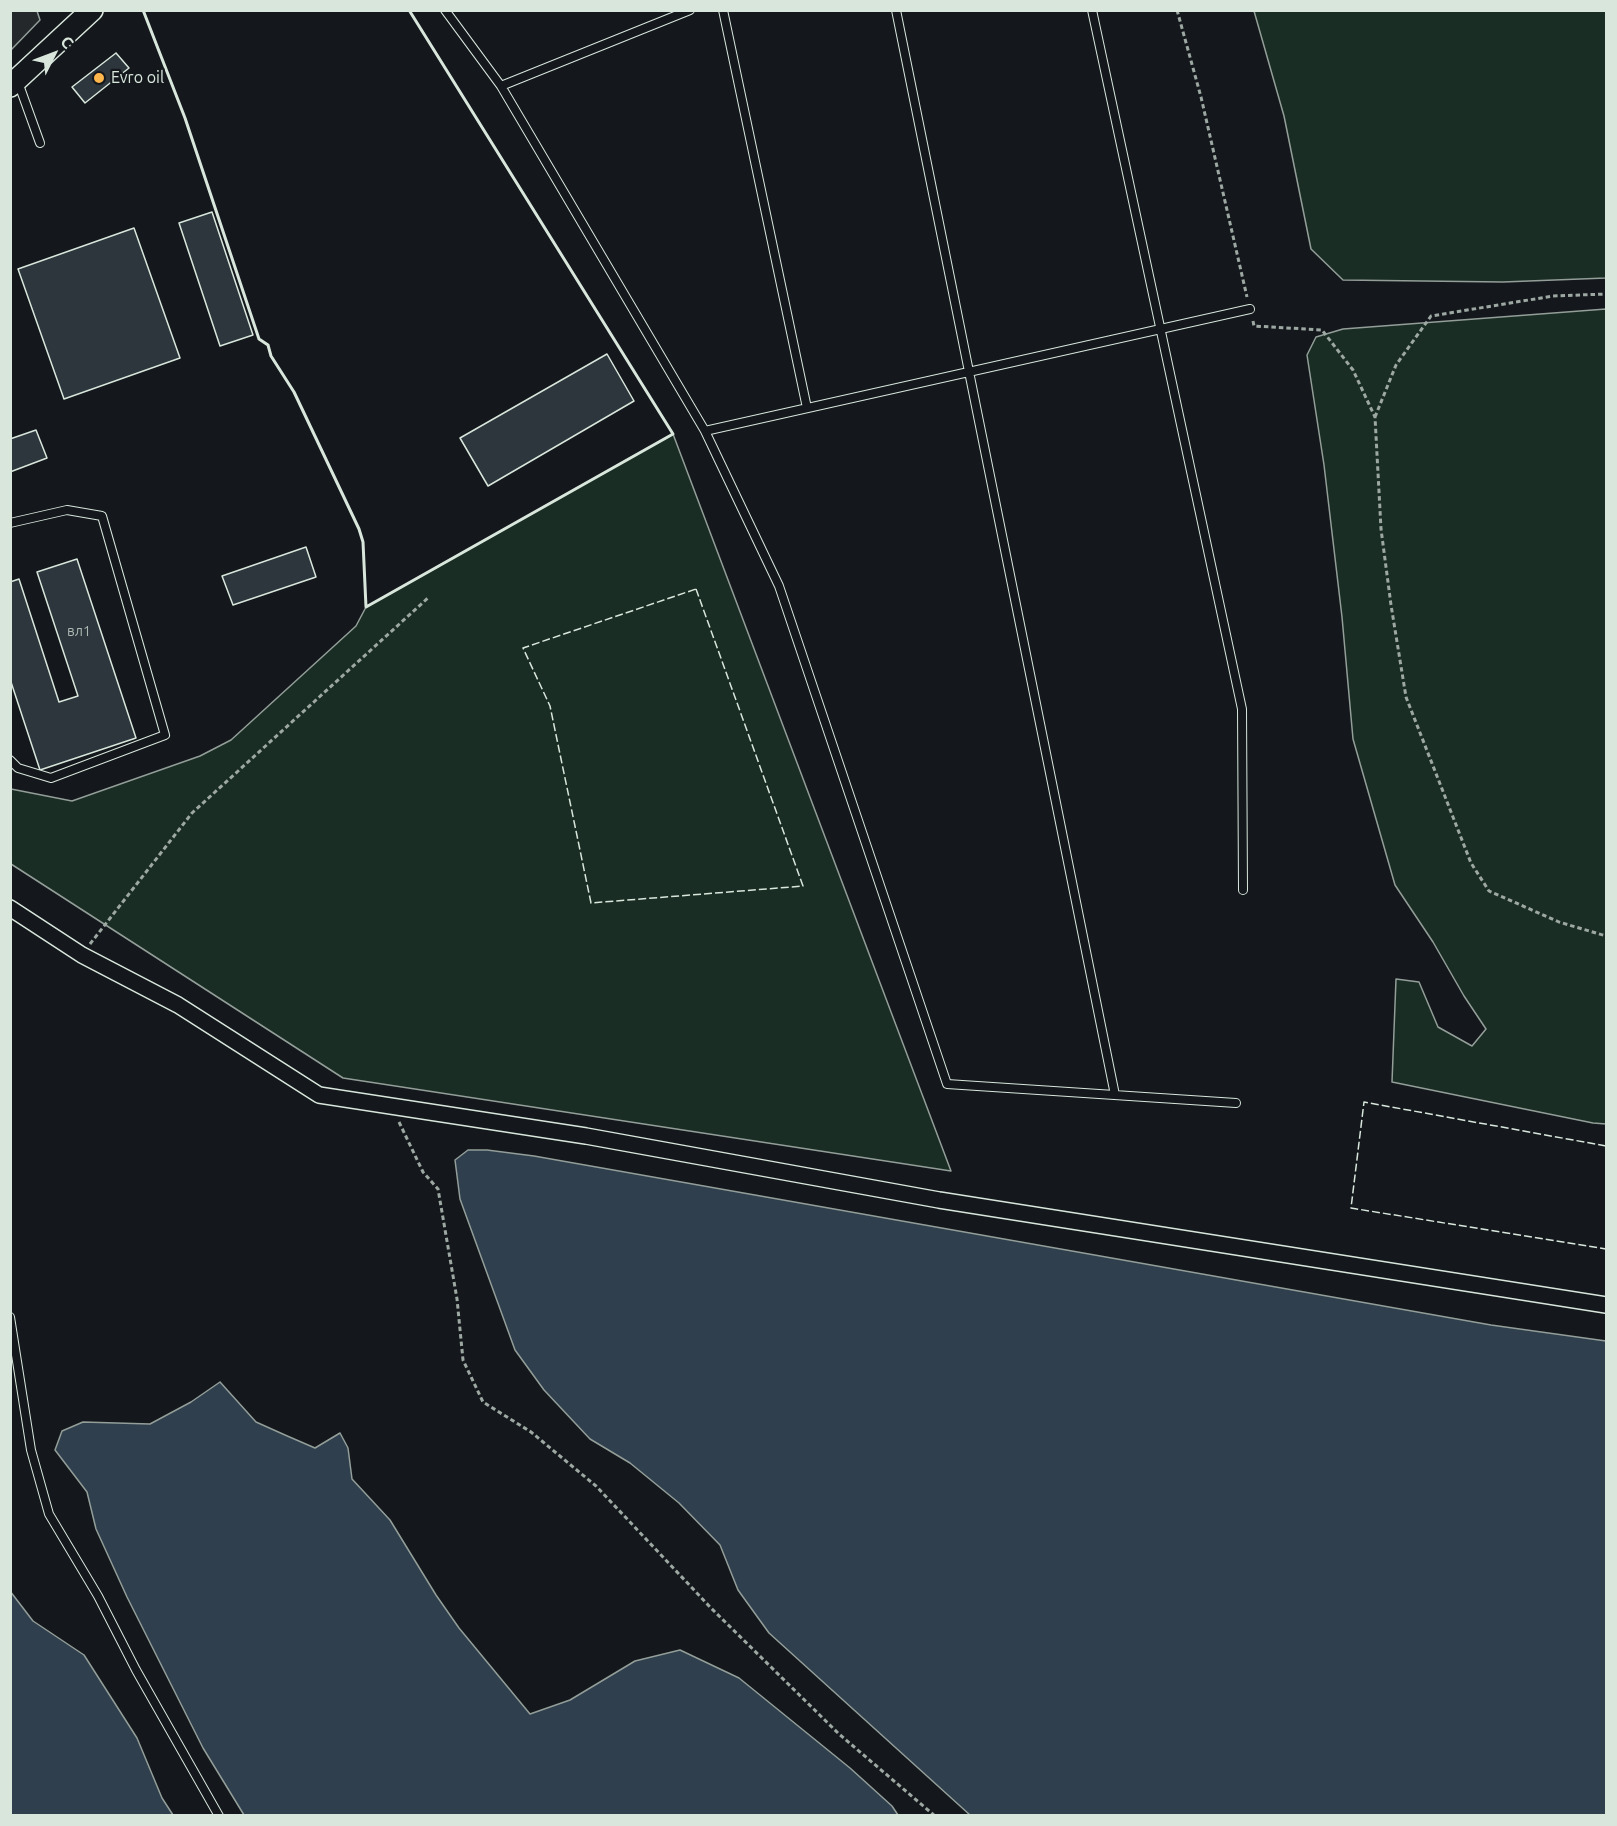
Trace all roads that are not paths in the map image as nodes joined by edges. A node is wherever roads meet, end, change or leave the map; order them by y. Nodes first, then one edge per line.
1 (445, 10) edge
2 (690, 10) edge
3 (723, 10) edge
4 (896, 10) edge
5 (1092, 10) edge
6 (90, 12) edge
7 (14, 83) edge
8 (501, 86) junction
9 (40, 143) dead end
10 (1250, 309) road end
11 (1161, 329) junction
12 (970, 372) junction
13 (807, 408) junction
14 (705, 431) junction
15 (10, 522) edge
16 (10, 759) edge
17 (1243, 890) dead end
18 (10, 908) edge
19 (1115, 1095) junction
20 (1236, 1103) dead end
21 (1606, 1305) edge
22 (10, 1317) edge
23 (219, 1815) edge

1 - 8 lane
2 - 8 lane
3 - 13 lane
4 - 12 lane
5 - 11 lane
6 - 7 main road
7 - 9 lane
8 - 14 lane
10 - 11 lane
11 - 12 lane
11 - 17 lane
12 - 13 lane
12 - 19 lane
13 - 14 lane
14 - 19 lane
15 - 16 lane
18 - 21 street
19 - 20 lane
22 - 23 lane

